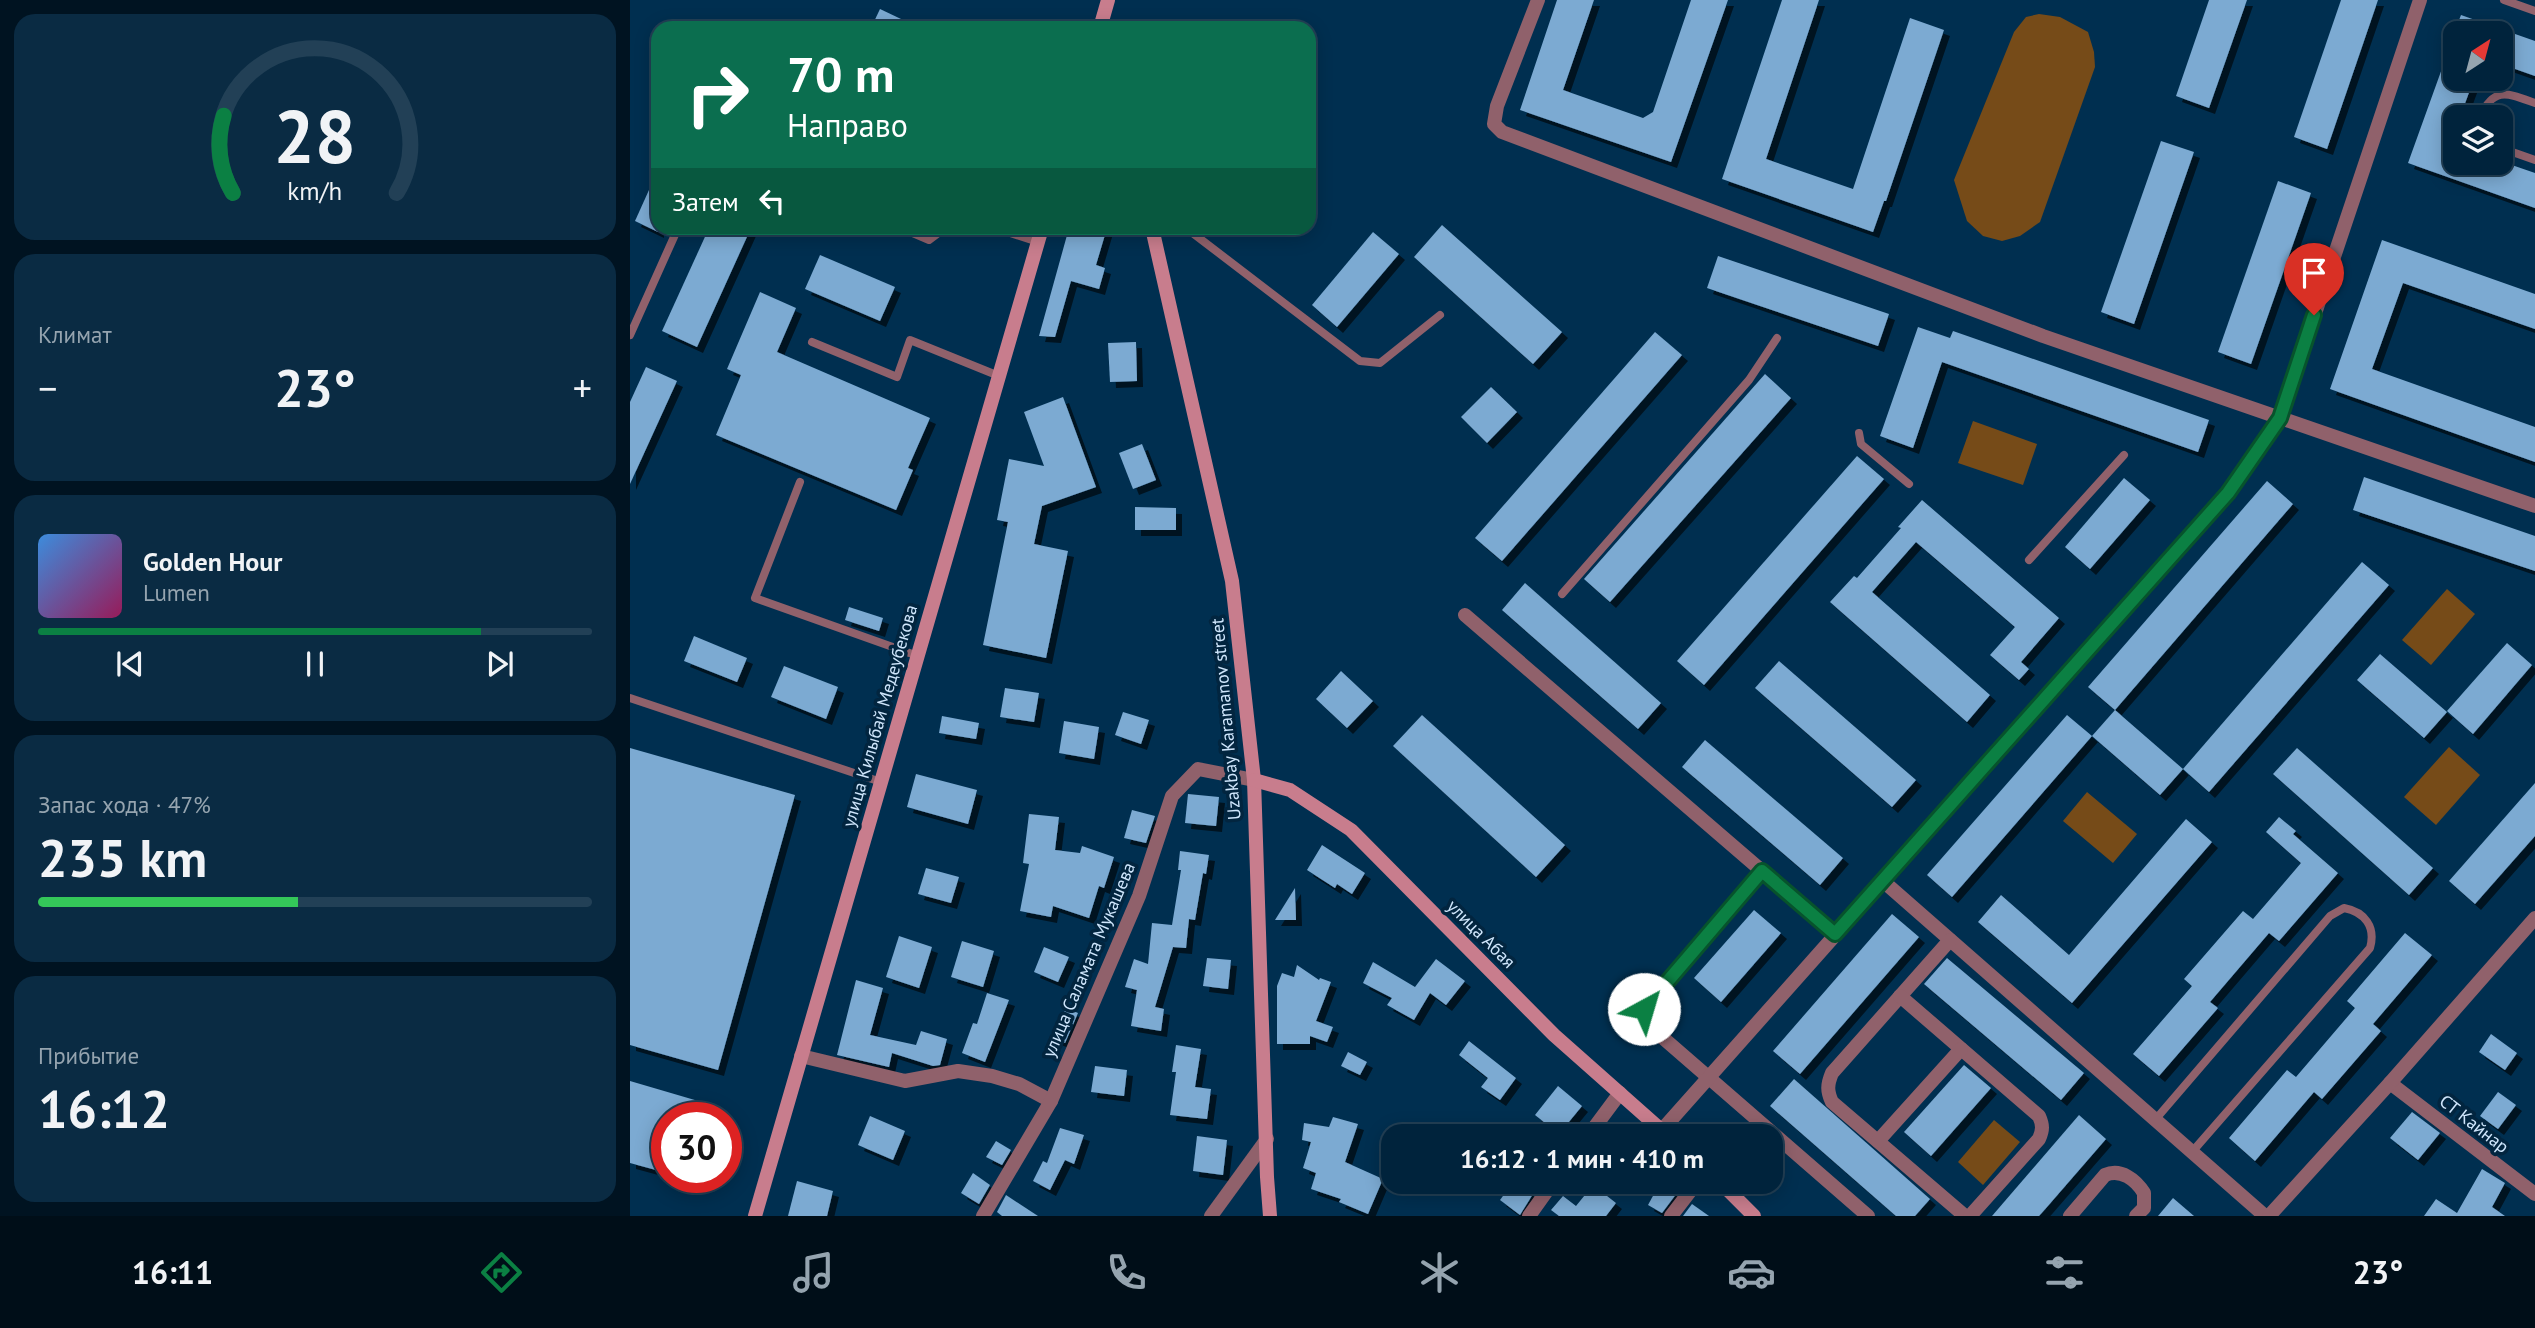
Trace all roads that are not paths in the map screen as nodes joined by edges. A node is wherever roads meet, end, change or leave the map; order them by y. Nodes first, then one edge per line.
1 (1108, 0) edge
2 (1538, 0) edge
3 (2420, 0) edge
4 (2504, 0) edge
5 (2535, 11) edge
6 (1104, 21) edge
7 (2535, 103) edge
8 (2486, 105) edge
9 (2513, 152) edge
10 (2535, 160) edge
11 (675, 235) edge
12 (917, 235) edge
13 (936, 235) edge
14 (1040, 235) edge
15 (1154, 235) edge
16 (1195, 235) edge
17 (1440, 315) dead end
18 (630, 335) edge
19 (1777, 338) dead end
20 (811, 342) dead end
21 (999, 376) junction
22 (2280, 418) junction
23 (1859, 433) dead end
24 (2124, 455) dead end
25 (800, 482) dead end
26 (1909, 484) dead end
27 (2535, 506) edge
28 (2029, 560) dead end
29 (1562, 594) dead end
30 (1465, 615) dead end
31 (918, 656) junction
32 (630, 698) edge
33 (1254, 780) junction
34 (881, 782) junction
35 (1762, 871) junction
36 (1883, 881) junction
37 (2535, 918) edge
38 (1835, 934) junction
39 (1950, 940) junction
40 (1900, 996) junction
41 (1961, 1049) junction
42 (801, 1056) junction
43 (1708, 1077) junction
44 (2390, 1083) junction
45 (1620, 1093) junction
46 (1051, 1101) junction
47 (2155, 1120) junction
48 (1597, 1124) edge
49 (1655, 1124) edge
50 (1672, 1124) edge
51 (1267, 1139) junction
52 (1878, 1142) junction
53 (2192, 1152) junction
54 (1545, 1194) edge
55 (1688, 1194) edge
56 (1732, 1194) edge
57 (2535, 1194) edge
58 (2259, 1214) edge
59 (755, 1216) edge
60 (983, 1216) edge
61 (1211, 1216) edge
62 (1270, 1216) edge
63 (1529, 1216) edge
64 (1671, 1216) edge
65 (1754, 1216) edge
66 (1868, 1216) edge
67 (1965, 1216) edge
68 (1970, 1216) edge
69 (2070, 1216) edge
70 (2136, 1216) edge

1 - 6 street
2 - 22 street
3 - 22 street
4 - 5 lane
7 - 8 lane
9 - 10 lane
11 - 18 lane
12 - 13 lane
14 - 21 street, улица Килыбай Медеубекова
15 - 33 street, Uzakbay Karamanov street
16 - 17 lane
19 - 29 lane
20 - 21 lane
21 - 31 street, улица Килыбай Медеубекова
22 - 27 street
22 - 36 street
23 - 26 lane
24 - 28 lane
25 - 31 lane
30 - 35 street
31 - 34 street, улица Килыбай Медеубекова
32 - 34 lane
33 - 45 street, улица Абая
33 - 46 street, улица Саламата Мукашева
33 - 51 street, Uzakbay Karamanov street
34 - 42 street, улица Килыбай Медеубекова
35 - 38 street
35 - 43 street
36 - 38 street
36 - 39 street
37 - 44 street
38 - 43 street
39 - 40 street
39 - 47 street
40 - 41 street
40 - 52 street
41 - 52 street
41 - 68 street
42 - 46 street
42 - 59 street, улица Килыбай Медеубекова
43 - 50 street
43 - 66 street
44 - 57 street, СТ Кайнар
44 - 58 street
45 - 48 street
45 - 49 street, улица Абая
46 - 60 street, улица Саламата Мукашева
47 - 53 street
47 - 53 lane
51 - 61 street
51 - 62 street, Uzakbay Karamanov street
52 - 67 street
53 - 58 street
54 - 63 street
55 - 64 street
56 - 65 street
69 - 70 street

